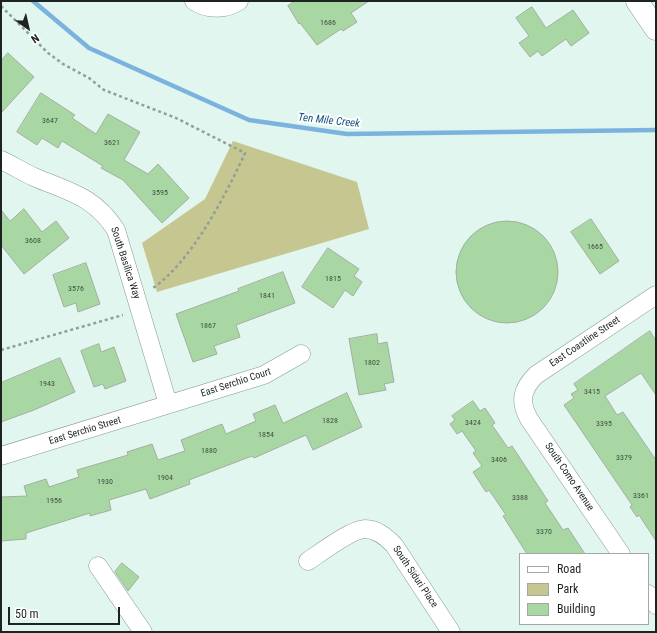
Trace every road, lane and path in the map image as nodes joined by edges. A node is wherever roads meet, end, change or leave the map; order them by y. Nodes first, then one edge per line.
1 (239, 1) edge
2 (637, 1) edge
3 (201, 4) edge
4 (1, 6) edge
5 (656, 29) edge
6 (1, 160) edge
7 (153, 288) dead end
8 (656, 295) edge
9 (122, 315) dead end
10 (1, 350) edge
11 (301, 354) dead end
12 (523, 398) joint
13 (168, 404) junction
14 (1, 456) edge
15 (620, 553) edge
16 (308, 561) dead end
17 (98, 566) dead end
18 (649, 595) edge
19 (656, 605) edge
20 (143, 632) edge
21 (451, 632) edge

1 - 3 street
2 - 5 main road
4 - 7 path
6 - 13 street, South Basilica Way
8 - 12 street, East Coastline Street
9 - 10 path
11 - 13 street, East Serchio Court
12 - 15 street, South Como Avenue
13 - 14 street, East Serchio Street
16 - 21 street, South Siduri Place
17 - 20 street
18 - 19 street

